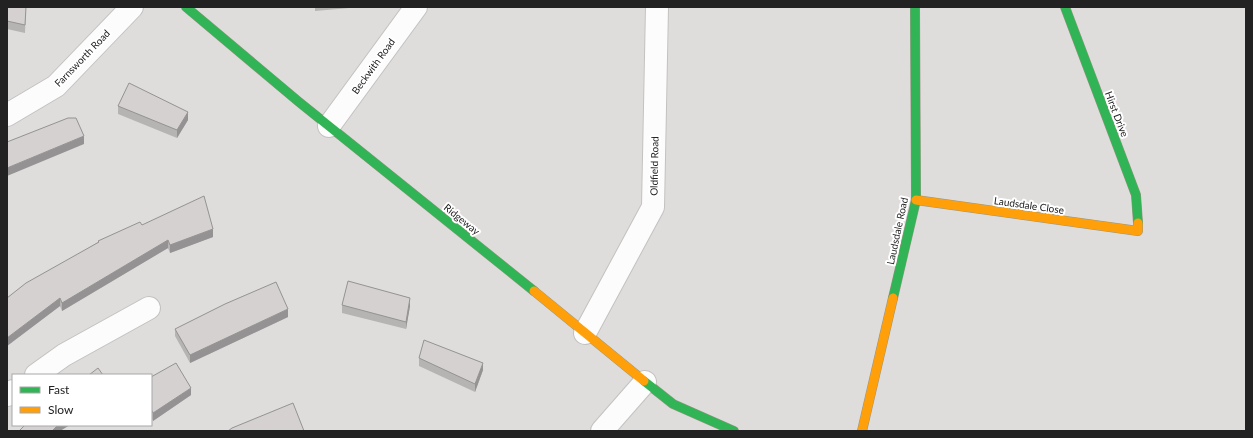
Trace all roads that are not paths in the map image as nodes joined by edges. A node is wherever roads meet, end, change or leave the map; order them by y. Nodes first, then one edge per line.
1 (132, 7) edge
2 (186, 7) edge
3 (416, 7) edge
4 (657, 7) edge
5 (914, 7) edge
6 (1065, 7) edge
7 (7, 115) edge
8 (329, 126) junction
9 (916, 200) junction
10 (1138, 231) joint
11 (149, 308) dead end
12 (584, 333) junction
13 (37, 374) edge
14 (645, 382) junction
15 (602, 431) edge
16 (734, 431) edge
17 (862, 431) edge

1 - 7 street, Farnsworth Road
2 - 8 street, Ridgeway
3 - 8 street, Beckwith Road
4 - 12 street, Oldfield Road
5 - 9 street, Laudsdale Road
6 - 10 street, Hirst Drive
8 - 12 street, Ridgeway
9 - 10 street, Laudsdale Close
9 - 17 street, Laudsdale Road
11 - 13 street
12 - 14 street, Ridgeway
14 - 15 street
14 - 16 street, Ridgeway

